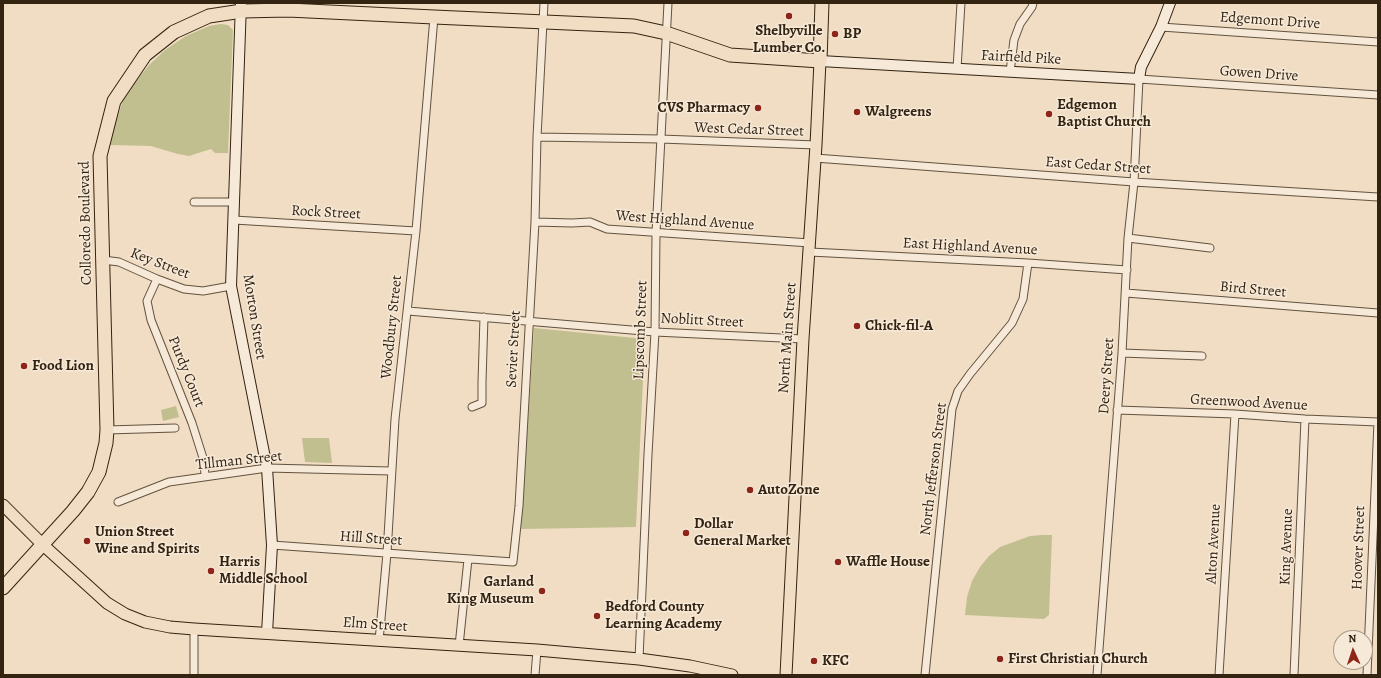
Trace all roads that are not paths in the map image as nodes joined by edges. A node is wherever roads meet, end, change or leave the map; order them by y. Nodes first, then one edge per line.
1 (544, 3) edge
2 (668, 3) edge
3 (822, 3) edge
4 (962, 3) edge
5 (1033, 3) edge
6 (1170, 3) edge
7 (242, 7) edge
8 (434, 17) junction
9 (544, 22) junction
10 (1161, 27) junction
11 (666, 33) junction
12 (1378, 42) edge
13 (820, 61) junction
14 (957, 69) junction
15 (1010, 72) junction
16 (1138, 79) junction
17 (1378, 95) edge
18 (537, 137) junction
19 (661, 139) junction
20 (816, 145) junction
21 (816, 158) junction
22 (1134, 182) junction
23 (1378, 197) edge
24 (194, 202) dead end
25 (234, 202) junction
26 (234, 220) junction
27 (535, 222) junction
28 (416, 231) junction
29 (656, 233) junction
30 (1128, 238) junction
31 (810, 247) junction
32 (1210, 248) dead end
33 (103, 260) junction
34 (1028, 263) junction
35 (1127, 270) junction
36 (157, 279) junction
37 (231, 286) junction
38 (1126, 293) junction
39 (408, 311) junction
40 (1378, 313) edge
41 (484, 317) junction
42 (528, 320) junction
43 (655, 332) junction
44 (804, 339) junction
45 (1122, 354) junction
46 (1202, 356) dead end
47 (472, 407) dead end
48 (1118, 410) junction
49 (1235, 414) junction
50 (1305, 420) junction
51 (1378, 422) edge
52 (175, 428) dead end
53 (107, 430) junction
54 (267, 468) junction
55 (391, 472) junction
56 (205, 476) junction
57 (118, 502) dead end
58 (3, 505) edge
59 (42, 544) junction
60 (272, 546) junction
61 (387, 553) junction
62 (468, 559) junction
63 (3, 576) edge
64 (1374, 582) edge
65 (3, 588) edge
66 (194, 629) junction
67 (266, 634) junction
68 (379, 641) junction
69 (459, 646) junction
70 (537, 650) junction
71 (639, 659) junction
72 (689, 670) edge
73 (194, 675) edge
74 (535, 675) edge
75 (732, 675) edge
76 (786, 675) edge
77 (926, 675) edge
78 (1097, 675) edge
79 (1219, 675) edge
80 (1294, 675) edge
81 (1367, 675) edge

1 - 9 street, Sevier Street
2 - 11 street, Lipscomb Street
3 - 13 highway, North Main Street
4 - 14 street
5 - 15 street
6 - 10 street
7 - 8 highway, Colloredo Boulevard
7 - 25 street, Morton Street
7 - 33 highway, Colloredo Boulevard
8 - 9 highway, Colloredo Boulevard
8 - 28 street, Woodbury Street
9 - 11 highway, Colloredo Boulevard
9 - 18 street, Sevier Street
10 - 12 street, Edgemont Drive
10 - 16 street
11 - 13 highway, Colloredo Boulevard
11 - 19 street, Lipscomb Street
13 - 14 street, Fairfield Pike
13 - 20 main road, North Main Street
14 - 15 street, Fairfield Pike
15 - 16 street, Fairfield Pike
16 - 17 street, Gowen Drive
16 - 22 street, Deery Street
18 - 19 street, West Cedar Street
18 - 27 street, Sevier Street
19 - 20 street, West Cedar Street
19 - 29 street, Lipscomb Street
20 - 21 main road, North Main Street
21 - 22 street, East Cedar Street
21 - 31 main road, North Main Street
22 - 23 street, East Cedar Street
22 - 30 street, Deery Street
24 - 25 street
25 - 26 street, Morton Street
26 - 28 street, Rock Street
26 - 37 street, Morton Street
27 - 29 street, West Highland Avenue
27 - 42 street, Sevier Street
28 - 39 street, Woodbury Street
29 - 31 street, West Highland Avenue
29 - 43 street, Lipscomb Street
30 - 32 street
30 - 35 street, Deery Street
31 - 34 street, East Highland Avenue
31 - 44 main road, North Main Street
33 - 36 street, Key Street
33 - 53 highway, Colloredo Boulevard
34 - 35 street, East Highland Avenue
34 - 77 street, North Jefferson Street
35 - 38 street, Deery Street
36 - 37 street, Key Street
36 - 56 street, Purdy Court
37 - 54 street, Morton Street
38 - 40 street, Bird Street
38 - 45 street, Deery Street
39 - 41 street, Noblitt Street
39 - 55 street, Woodbury Street
41 - 42 street, Noblitt Street
41 - 47 street
42 - 43 street, Noblitt Street
42 - 62 street, Sevier Street
43 - 44 street, Noblitt Street
43 - 71 street, Lipscomb Street
44 - 76 main road, North Main Street
45 - 46 street
45 - 48 street, Deery Street
48 - 49 street, Greenwood Avenue
48 - 78 street, Deery Street
49 - 50 street, Greenwood Avenue
49 - 79 street, Alton Avenue
50 - 51 street, Greenwood Avenue
50 - 80 street, King Avenue
51 - 64 street, Hoover Street
52 - 53 street
53 - 59 highway, Colloredo Boulevard
54 - 55 street, Tillman Street
54 - 56 street, Tillman Street
54 - 60 street, Morton Street
55 - 61 street, Woodbury Street
56 - 57 street, Tillman Street
58 - 59 main road, Elm Street
59 - 63 highway
59 - 65 highway
59 - 66 main road, Elm Street
60 - 61 street, Hill Street
60 - 67 street, Morton Street
61 - 62 street, Hill Street
61 - 68 street, Woodbury Street
62 - 69 street
64 - 81 street, Hoover Street
66 - 67 main road, Elm Street
66 - 73 street
67 - 68 main road, Elm Street
68 - 69 main road, Elm Street
69 - 70 main road, Elm Street
70 - 71 main road, Elm Street
70 - 74 street
71 - 72 main road, Elm Street
72 - 75 main road, Elm Street

